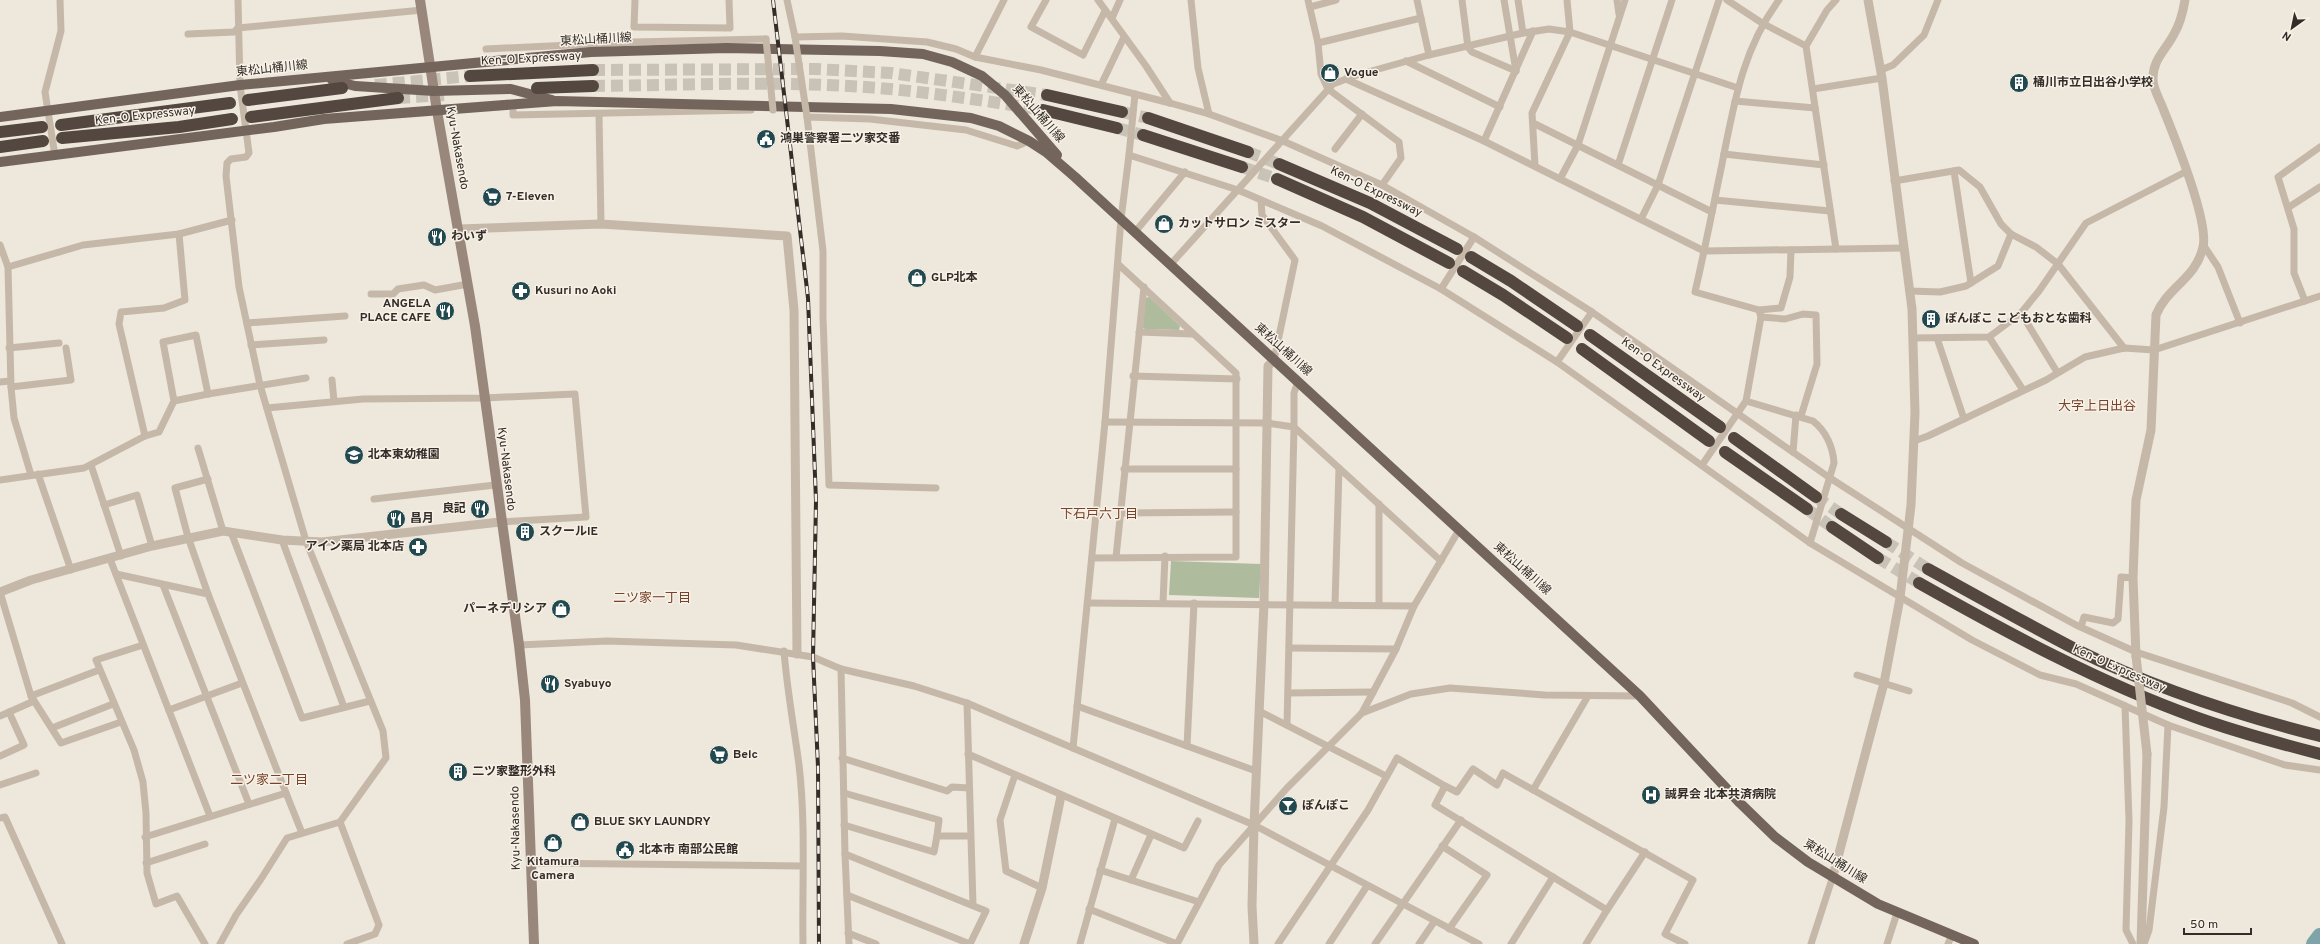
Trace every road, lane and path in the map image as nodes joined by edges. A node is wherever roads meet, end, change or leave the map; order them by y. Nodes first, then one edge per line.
1 (60, 0) edge
2 (238, 0) edge
3 (635, 0) edge
4 (729, 0) edge
5 (787, 0) edge
6 (1004, 0) edge
7 (1046, 0) edge
8 (1098, 0) edge
9 (1120, 0) edge
10 (1191, 0) edge
11 (1336, 0) edge
12 (1417, 0) edge
13 (1462, 0) edge
14 (1504, 0) edge
15 (1518, 0) edge
16 (1567, 0) edge
17 (1617, 0) edge
18 (1625, 0) edge
19 (1672, 0) edge
20 (1719, 0) edge
21 (1728, 0) edge
22 (1779, 0) edge
23 (1836, 0) edge
24 (1868, 0) edge
25 (1929, 0) edge
26 (2185, 0) edge
27 (1937, 2) edge
28 (1309, 4) edge
29 (421, 5) edge
30 (1105, 11) junction
31 (1620, 16) junction
32 (1112, 18) junction
33 (1421, 18) junction
34 (1762, 23) junction
35 (634, 27) junction
36 (238, 28) junction
37 (730, 28) junction
38 (1533, 31) junction
39 (1570, 32) junction
40 (1522, 33) junction
41 (188, 34) dead end
42 (795, 37) junction
43 (1124, 37) junction
44 (1508, 37) junction
45 (730, 40) junction
46 (634, 42) junction
47 (1318, 43) junction
48 (1610, 45) junction
49 (1806, 46) junction
50 (531, 47) junction
51 (1468, 47) junction
52 (486, 49) dead end
53 (1429, 55) junction
54 (975, 57) junction
55 (532, 58) junction
56 (1652, 60) junction
57 (1406, 61) junction
58 (430, 67) junction
59 (593, 70) tunnel mouth
60 (1516, 71) junction
61 (1695, 73) junction
62 (1881, 74) junction
63 (470, 76) tunnel mouth
64 (322, 78) junction
65 (1346, 79) junction
66 (240, 85) junction
67 (1101, 85) junction
68 (593, 86) tunnel mouth
69 (342, 88) dead end
70 (537, 88) dead end
71 (1738, 88) junction
72 (1328, 89) junction
73 (1813, 89) junction
74 (434, 91) junction
75 (1135, 94) junction
76 (1047, 95) tunnel mouth
77 (398, 98) tunnel mouth
78 (248, 100) dead end
79 (557, 101) junction
80 (1735, 101) junction
81 (230, 103) dead end
82 (1170, 103) junction
83 (513, 106) junction
84 (1500, 107) junction
85 (1815, 108) junction
86 (1044, 110) tunnel mouth
87 (437, 111) junction
88 (48, 112) junction
89 (1122, 112) tunnel mouth
90 (599, 114) junction
91 (1209, 114) junction
92 (1362, 114) junction
93 (251, 116) dead end
94 (0, 117) edge
95 (807, 117) junction
96 (1148, 118) tunnel mouth
97 (232, 119) dead end
98 (1533, 123) junction
99 (61, 125) dead end
100 (42, 127) dead end
101 (1117, 128) tunnel mouth
102 (247, 130) junction
103 (0, 132) edge
104 (1143, 135) tunnel mouth
105 (62, 138) dead end
106 (43, 141) dead end
107 (1028, 141) junction
108 (1283, 141) junction
109 (1484, 141) junction
110 (1578, 145) junction
111 (0, 147) edge
112 (2320, 147) edge
113 (1335, 149) dead end
114 (1248, 152) tunnel mouth
115 (1724, 154) junction
116 (1129, 155) junction
117 (55, 156) junction
118 (0, 162) edge
119 (1279, 164) tunnel mouth
120 (1618, 165) junction
121 (1824, 165) junction
122 (1535, 166) junction
123 (1242, 167) tunnel mouth
124 (1954, 171) junction
125 (2187, 171) junction
126 (1184, 172) junction
127 (1075, 177) junction
128 (1277, 179) tunnel mouth
129 (1560, 179) junction
130 (1894, 181) junction
131 (1382, 185) junction
132 (1658, 185) junction
133 (2320, 187) edge
134 (1238, 190) junction
135 (1714, 200) junction
136 (1261, 201) junction
137 (2289, 208) junction
138 (1712, 212) junction
139 (1830, 212) junction
140 (1121, 219) junction
141 (1641, 219) junction
142 (232, 220) junction
143 (601, 224) junction
144 (459, 230) junction
145 (1135, 232) junction
146 (179, 234) junction
147 (2011, 234) junction
148 (1474, 237) junction
149 (0, 245) edge
150 (2204, 246) junction
151 (1903, 248) junction
152 (1457, 249) dead end
153 (1836, 249) junction
154 (1790, 250) junction
155 (1704, 251) junction
156 (1471, 257) dead end
157 (1449, 263) dead end
158 (1118, 264) junction
159 (2058, 264) junction
160 (1170, 265) junction
161 (8, 267) junction
162 (1463, 271) dead end
163 (1971, 282) junction
164 (468, 284) junction
165 (1144, 287) junction
166 (1442, 289) junction
167 (1909, 291) junction
168 (371, 294) dead end
169 (2320, 296) edge
170 (2305, 301) junction
171 (1592, 312) junction
172 (1760, 313) junction
173 (2021, 313) junction
174 (345, 316) dead end
175 (2240, 322) junction
176 (246, 323) junction
177 (1577, 326) dead end
178 (1139, 332) junction
179 (1192, 334) junction
180 (1590, 335) dead end
181 (1989, 337) junction
182 (1567, 338) dead end
183 (1913, 338) junction
184 (1937, 338) junction
185 (324, 340) dead end
186 (59, 343) dead end
187 (251, 346) junction
188 (9, 348) junction
189 (66, 348) dead end
190 (2124, 348) junction
191 (1582, 349) dead end
192 (2154, 350) junction
193 (1274, 360) junction
194 (1557, 362) junction
195 (2057, 372) junction
196 (1133, 376) junction
197 (306, 378) dead end
198 (1237, 379) junction
199 (332, 380) dead end
200 (1298, 381) junction
201 (0, 382) edge
202 (10, 384) junction
203 (260, 385) junction
204 (2023, 390) junction
205 (208, 394) junction
206 (484, 398) junction
207 (174, 401) junction
208 (334, 401) junction
209 (1746, 401) junction
210 (267, 408) junction
211 (1737, 414) junction
212 (1799, 415) junction
213 (1964, 419) junction
214 (1105, 422) junction
215 (1266, 423) junction
216 (1129, 424) junction
217 (1236, 424) junction
218 (1294, 427) junction
219 (1720, 427) dead end
220 (145, 436) junction
221 (1734, 438) dead end
222 (1709, 441) dead end
223 (1914, 441) junction
224 (198, 448) dead end
225 (1725, 452) dead end
226 (1793, 452) junction
227 (91, 465) junction
228 (1702, 465) junction
229 (1339, 468) junction
230 (1124, 469) junction
231 (1236, 469) junction
232 (34, 474) junction
233 (1830, 478) junction
234 (208, 479) junction
235 (0, 480) edge
236 (496, 485) junction
237 (936, 488) dead end
238 (1816, 496) tunnel mouth
239 (374, 499) dead end
240 (1379, 504) junction
241 (104, 505) junction
242 (1807, 509) tunnel mouth
243 (1236, 512) junction
244 (1120, 513) junction
245 (1841, 514) tunnel mouth
246 (500, 522) junction
247 (1832, 527) tunnel mouth
248 (1907, 529) junction
249 (1459, 530) junction
250 (227, 532) junction
251 (188, 538) junction
252 (282, 540) junction
253 (306, 541) junction
254 (1886, 542) tunnel mouth
255 (1810, 543) junction
256 (152, 546) junction
257 (121, 556) junction
258 (1165, 556) junction
259 (1116, 557) junction
260 (1092, 558) junction
261 (1878, 558) tunnel mouth
262 (110, 559) junction
263 (1441, 561) junction
264 (1928, 569) tunnel mouth
265 (71, 570) junction
266 (116, 574) junction
267 (2132, 578) junction
268 (1919, 583) tunnel mouth
269 (163, 585) junction
270 (0, 592) edge
271 (208, 594) junction
272 (1900, 598) junction
273 (1088, 603) junction
274 (1163, 603) junction
275 (1194, 603) junction
276 (1264, 603) junction
277 (1291, 604) junction
278 (1335, 604) junction
279 (1379, 605) junction
280 (1414, 606) junction
281 (2081, 627) junction
282 (143, 645) junction
283 (519, 645) junction
284 (1290, 648) junction
285 (1396, 649) junction
286 (784, 651) junction
287 (797, 654) junction
288 (2136, 654) junction
289 (841, 669) junction
290 (99, 670) junction
291 (1857, 675) dead end
292 (242, 683) junction
293 (1884, 683) junction
294 (1909, 691) dead end
295 (1373, 692) junction
296 (1288, 693) junction
297 (205, 696) junction
298 (1588, 696) junction
299 (1640, 696) junction
300 (32, 698) junction
301 (370, 701) junction
302 (967, 703) junction
303 (113, 704) junction
304 (1077, 706) junction
305 (2125, 706) junction
306 (344, 707) junction
307 (168, 710) junction
308 (1259, 711) junction
309 (9, 712) junction
310 (1362, 713) junction
311 (0, 716) edge
312 (2320, 717) edge
313 (121, 722) junction
314 (1287, 725) junction
315 (2168, 725) junction
316 (52, 728) junction
317 (2320, 736) edge
318 (1187, 746) junction
319 (1329, 747) junction
320 (1073, 748) junction
321 (968, 754) junction
322 (2320, 754) edge
323 (0, 756) edge
324 (842, 758) junction
325 (2320, 770) edge
326 (1256, 771) junction
327 (36, 773) dead end
328 (1015, 775) junction
329 (1386, 776) junction
330 (0, 786) edge
331 (1445, 786) junction
332 (969, 788) junction
333 (1533, 790) junction
334 (286, 793) junction
335 (844, 793) junction
336 (1061, 796) junction
337 (249, 804) junction
338 (210, 816) junction
339 (0, 818) edge
340 (1115, 819) junction
341 (1461, 820) junction
342 (1198, 821) dead end
343 (340, 822) junction
344 (844, 825) junction
345 (1254, 825) junction
346 (302, 833) junction
347 (1151, 835) junction
348 (938, 836) junction
349 (970, 836) junction
350 (145, 837) junction
351 (205, 844) dead end
352 (1442, 846) junction
353 (1645, 852) junction
354 (845, 854) junction
355 (146, 863) junction
356 (530, 863) junction
357 (1331, 865) junction
358 (802, 866) junction
359 (1100, 870) junction
360 (1833, 876) junction
361 (1553, 877) junction
362 (1131, 880) junction
363 (1367, 886) junction
364 (1042, 888) junction
365 (847, 895) junction
366 (1199, 902) junction
367 (1401, 904) junction
368 (973, 905) junction
369 (1089, 909) junction
370 (1607, 910) junction
371 (1897, 913) junction
372 (1434, 922) junction
373 (1449, 929) junction
374 (848, 933) junction
375 (1464, 936) junction
376 (1950, 940) edge
377 (1027, 943) edge
378 (1588, 943) edge
379 (62, 944) edge
380 (205, 944) edge
381 (220, 944) edge
382 (347, 944) edge
383 (534, 944) edge
384 (803, 944) edge
385 (849, 944) edge
386 (876, 944) edge
387 (970, 944) edge
388 (1080, 944) edge
389 (1177, 944) edge
390 (1254, 944) edge
391 (1278, 944) edge
392 (1329, 944) edge
393 (1375, 944) edge
394 (1419, 944) edge
395 (1459, 944) edge
396 (1479, 944) edge
397 (1511, 944) edge
398 (1685, 944) edge
399 (1811, 944) edge
400 (1887, 944) edge
401 (1974, 944) edge
402 (2133, 944) edge
403 (2141, 944) edge
404 (2144, 944) edge

1 - 88 street
2 - 36 street
3 - 35 street
4 - 37 street
5 - 42 street
6 - 54 street
7 - 30 street
8 - 30 street
9 - 32 street
10 - 91 street
11 - 28 street
12 - 33 street
13 - 51 street
14 - 44 street
15 - 40 street
16 - 39 street
17 - 31 street
18 - 31 street
19 - 56 street
20 - 61 street
21 - 34 street
22 - 34 street
23 - 49 street
24 - 62 street
25 - 27 street
26 - 125 street
27 - 62 street
28 - 47 street
29 - 36 street
29 - 58 main road, Kyu-Nakasendo
30 - 32 street
31 - 48 street
32 - 43 street
33 - 47 street
33 - 53 street
34 - 49 street
34 - 71 street
35 - 37 street
35 - 46 street
36 - 41 street
36 - 66 street
37 - 45 street
38 - 39 street
38 - 40 street
38 - 60 street
39 - 48 street
39 - 98 street
40 - 44 street
42 - 54 street
42 - 95 street, bridge
43 - 67 street
43 - 82 street
44 - 51 street
44 - 60 street
45 - 46 street
45 - 90 street, bridge
46 - 50 street
47 - 72 street
48 - 56 street
48 - 110 street
49 - 73 street
50 - 52 street
50 - 55 street
51 - 53 street
51 - 60 street
53 - 57 street
54 - 67 street
55 - 58 main road, 東松山桶川線
55 - 127 main road, 東松山桶川線
56 - 61 street
56 - 120 street
57 - 65 street
57 - 84 street
58 - 64 main road, 東松山桶川線
58 - 74 main road, Kyu-Nakasendo
59 - 63 highway, Ken-O Expressway
60 - 84 street
61 - 71 street
61 - 132 street
62 - 73 street
62 - 130 street
64 - 66 main road, 東松山桶川線
64 - 74 main road
65 - 72 street
65 - 109 street
66 - 88 main road, 東松山桶川線
66 - 102 street
67 - 75 street
68 - 70 highway
69 - 78 highway
71 - 80 street
72 - 92 street
72 - 108 street
73 - 85 street
74 - 79 main road
74 - 87 main road, Kyu-Nakasendo
75 - 82 street
75 - 116 street, bridge
76 - 89 highway
77 - 93 highway
79 - 83 main road, 東松山桶川線
79 - 107 main road, 東松山桶川線
80 - 85 street
80 - 115 street
81 - 99 highway, Ken-O Expressway
82 - 91 street
83 - 87 main road, 東松山桶川線
83 - 90 street
84 - 109 street
85 - 121 street
86 - 101 highway
87 - 102 main road, 東松山桶川線
87 - 144 main road, Kyu-Nakasendo
88 - 94 main road, 東松山桶川線
88 - 117 street
90 - 143 street
91 - 108 street
92 - 113 street
92 - 131 street
95 - 107 street, 東松山桶川線
95 - 237 street
96 - 114 highway
97 - 105 highway, Ken-O Expressway
98 - 110 street
98 - 122 street
100 - 103 highway
102 - 117 main road, 東松山桶川線
102 - 142 street
104 - 123 highway
106 - 111 highway
107 - 127 main road, 東松山桶川線
108 - 131 street
108 - 134 street
109 - 122 street
110 - 120 street
110 - 129 street
112 - 137 street
115 - 121 street
115 - 135 street
116 - 126 street
116 - 140 street
117 - 118 main road, 東松山桶川線
119 - 152 highway, Ken-O Expressway
120 - 132 street
121 - 139 street
122 - 129 street
124 - 130 street
124 - 147 street
124 - 163 street
125 - 150 street
125 - 159 street
126 - 134 street
126 - 145 street
127 - 140 main road, 東松山桶川線
128 - 157 highway
129 - 141 street
130 - 151 street
131 - 148 street
132 - 138 street
132 - 141 street
133 - 137 street
134 - 136 street
134 - 160 street
135 - 138 street
135 - 139 street
136 - 166 street
136 - 193 street
137 - 170 street
138 - 155 street
139 - 153 street
140 - 145 main road, 東松山桶川線
140 - 158 street
141 - 155 street
142 - 146 street
142 - 176 street
143 - 144 street
143 - 287 street
144 - 164 main road, Kyu-Nakasendo
145 - 160 main road, 東松山桶川線
146 - 161 street
146 - 220 street
147 - 159 street
147 - 163 street
148 - 166 street
148 - 171 street
149 - 161 street
150 - 175 street
150 - 192 street
151 - 153 street
151 - 167 street
153 - 154 street
154 - 155 street
154 - 172 street
155 - 172 street
156 - 177 highway
158 - 165 street
158 - 214 street
159 - 173 street
159 - 190 street
160 - 193 main road, 東松山桶川線
161 - 188 street
162 - 182 highway
163 - 167 street
164 - 168 street
164 - 206 main road, Kyu-Nakasendo
165 - 178 street
165 - 179 street
166 - 194 street
167 - 183 street
169 - 170 street
170 - 175 street
171 - 194 street
171 - 211 street
172 - 209 street
172 - 212 street
173 - 181 street
173 - 195 street
174 - 176 street
175 - 192 street
176 - 187 street
178 - 179 street
178 - 196 street
179 - 198 street
180 - 219 highway, Ken-O Expressway
181 - 184 street
181 - 204 street
183 - 184 street
183 - 223 street
184 - 213 street
185 - 187 street
186 - 188 street
187 - 203 street
188 - 202 street
189 - 202 street
190 - 192 street
190 - 195 street
191 - 222 highway
192 - 267 street
193 - 200 main road, 東松山桶川線
193 - 215 street
194 - 228 street
195 - 204 street
196 - 198 street
196 - 216 street
197 - 203 street
198 - 217 street
199 - 208 street
200 - 218 street
200 - 249 main road, 東松山桶川線
201 - 202 street
202 - 232 street
203 - 205 street
203 - 210 street
204 - 213 street
205 - 207 street
205 - 207 street
206 - 208 street
206 - 236 main road, Kyu-Nakasendo
206 - 246 street
207 - 220 street
208 - 210 street
209 - 211 street
209 - 212 street
210 - 253 street
211 - 226 street
211 - 228 street
212 - 226 street
212 - 233 street
213 - 223 street
214 - 216 street
214 - 260 street
215 - 217 street
215 - 218 street
215 - 276 street
216 - 217 street
216 - 230 street
217 - 231 street
218 - 229 street
218 - 277 street
220 - 227 street
221 - 238 highway
223 - 248 street
224 - 234 street
225 - 242 highway
226 - 233 street
227 - 232 street
227 - 241 street
228 - 255 street
229 - 240 street
229 - 278 street
230 - 231 street
230 - 244 street
231 - 243 street
232 - 235 street
232 - 265 street
233 - 248 street
233 - 255 street
234 - 250 street
234 - 251 street
236 - 239 street
236 - 246 main road, Kyu-Nakasendo
240 - 263 street
240 - 279 street
241 - 256 street
241 - 257 street
243 - 244 street
243 - 258 street
244 - 259 street
245 - 254 highway
246 - 253 street
246 - 283 main road, Kyu-Nakasendo
247 - 261 highway
248 - 272 street
248 - 281 street
249 - 263 street
249 - 299 main road, 東松山桶川線
250 - 251 street
250 - 252 street
250 - 306 street
251 - 256 street
251 - 271 street
252 - 253 street
252 - 306 street
253 - 301 street
255 - 272 street
256 - 257 street
257 - 262 street
258 - 259 street
258 - 274 street
259 - 260 street
260 - 273 street
262 - 265 street
262 - 266 street
263 - 280 street
264 - 317 highway, Ken-O Expressway
265 - 270 street
266 - 269 street
266 - 282 street
267 - 281 street
267 - 288 street
268 - 322 highway, Ken-O Expressway
269 - 271 street
269 - 297 street
270 - 300 street
271 - 292 street
272 - 293 street
272 - 305 street
273 - 274 street
273 - 304 street
274 - 275 street
275 - 276 street
275 - 318 street
276 - 277 street
276 - 308 street
277 - 278 street
277 - 284 street
278 - 279 street
279 - 280 street
280 - 285 street
281 - 288 street
282 - 290 street
282 - 307 street
283 - 286 street
283 - 356 main road, Kyu-Nakasendo
284 - 285 street
284 - 296 street
285 - 295 street
286 - 287 street
286 - 358 street
287 - 289 street
288 - 312 street
288 - 403 street, bridge
289 - 302 street
289 - 324 street
290 - 300 street
290 - 303 street
291 - 293 street
292 - 297 street
292 - 334 street
293 - 294 street
293 - 360 street
295 - 296 street
295 - 310 street
296 - 314 street
297 - 307 street
297 - 337 street
298 - 299 street
298 - 310 street
298 - 333 street
299 - 360 main road, 東松山桶川線
300 - 309 street
300 - 316 street
301 - 306 street
301 - 343 street
302 - 320 street
302 - 321 street
303 - 313 street
303 - 316 street
304 - 318 street
304 - 320 street
305 - 315 street
305 - 402 street
307 - 338 street
308 - 314 street
308 - 326 street
309 - 311 street
309 - 323 street
310 - 319 street
313 - 316 street
313 - 350 street
314 - 319 street
315 - 325 street
315 - 404 street
318 - 326 street
319 - 329 street
319 - 345 street
320 - 345 street
321 - 328 street
321 - 332 street
324 - 332 street
324 - 335 street
326 - 345 street
327 - 330 street
328 - 336 street
328 - 364 street
329 - 331 street
329 - 357 street
331 - 333 street
331 - 341 street
332 - 349 street
333 - 353 street
334 - 337 street
334 - 346 street
335 - 344 street
335 - 348 street
336 - 340 street
336 - 364 street
337 - 338 street
338 - 350 street
339 - 379 street
340 - 347 street
340 - 359 street
341 - 352 street
341 - 361 street
342 - 347 street
343 - 346 street
343 - 382 street
344 - 348 street
344 - 354 street
345 - 357 street
345 - 366 street
345 - 390 street
346 - 381 street
347 - 362 street
348 - 349 street
349 - 368 street
350 - 355 street
351 - 355 street
352 - 367 street
352 - 373 street
353 - 370 street
353 - 398 street
354 - 365 street
354 - 368 street
355 - 380 street
356 - 358 street
356 - 383 main road, Kyu-Nakasendo
357 - 363 street
357 - 391 street
358 - 384 street
359 - 362 street
359 - 369 street
360 - 371 main road, 東松山桶川線
360 - 399 street
361 - 370 street
361 - 397 street
362 - 366 street
363 - 367 street
363 - 392 street
364 - 377 street
365 - 374 street
365 - 387 street
366 - 389 street
367 - 372 street
367 - 393 street
368 - 387 street
369 - 388 street
369 - 389 street
370 - 378 street
371 - 376 main road, 東松山桶川線
371 - 400 street
372 - 373 street
372 - 394 street
373 - 375 street
374 - 385 street
374 - 386 street
375 - 395 street
375 - 396 street
376 - 401 main road, 東松山桶川線

